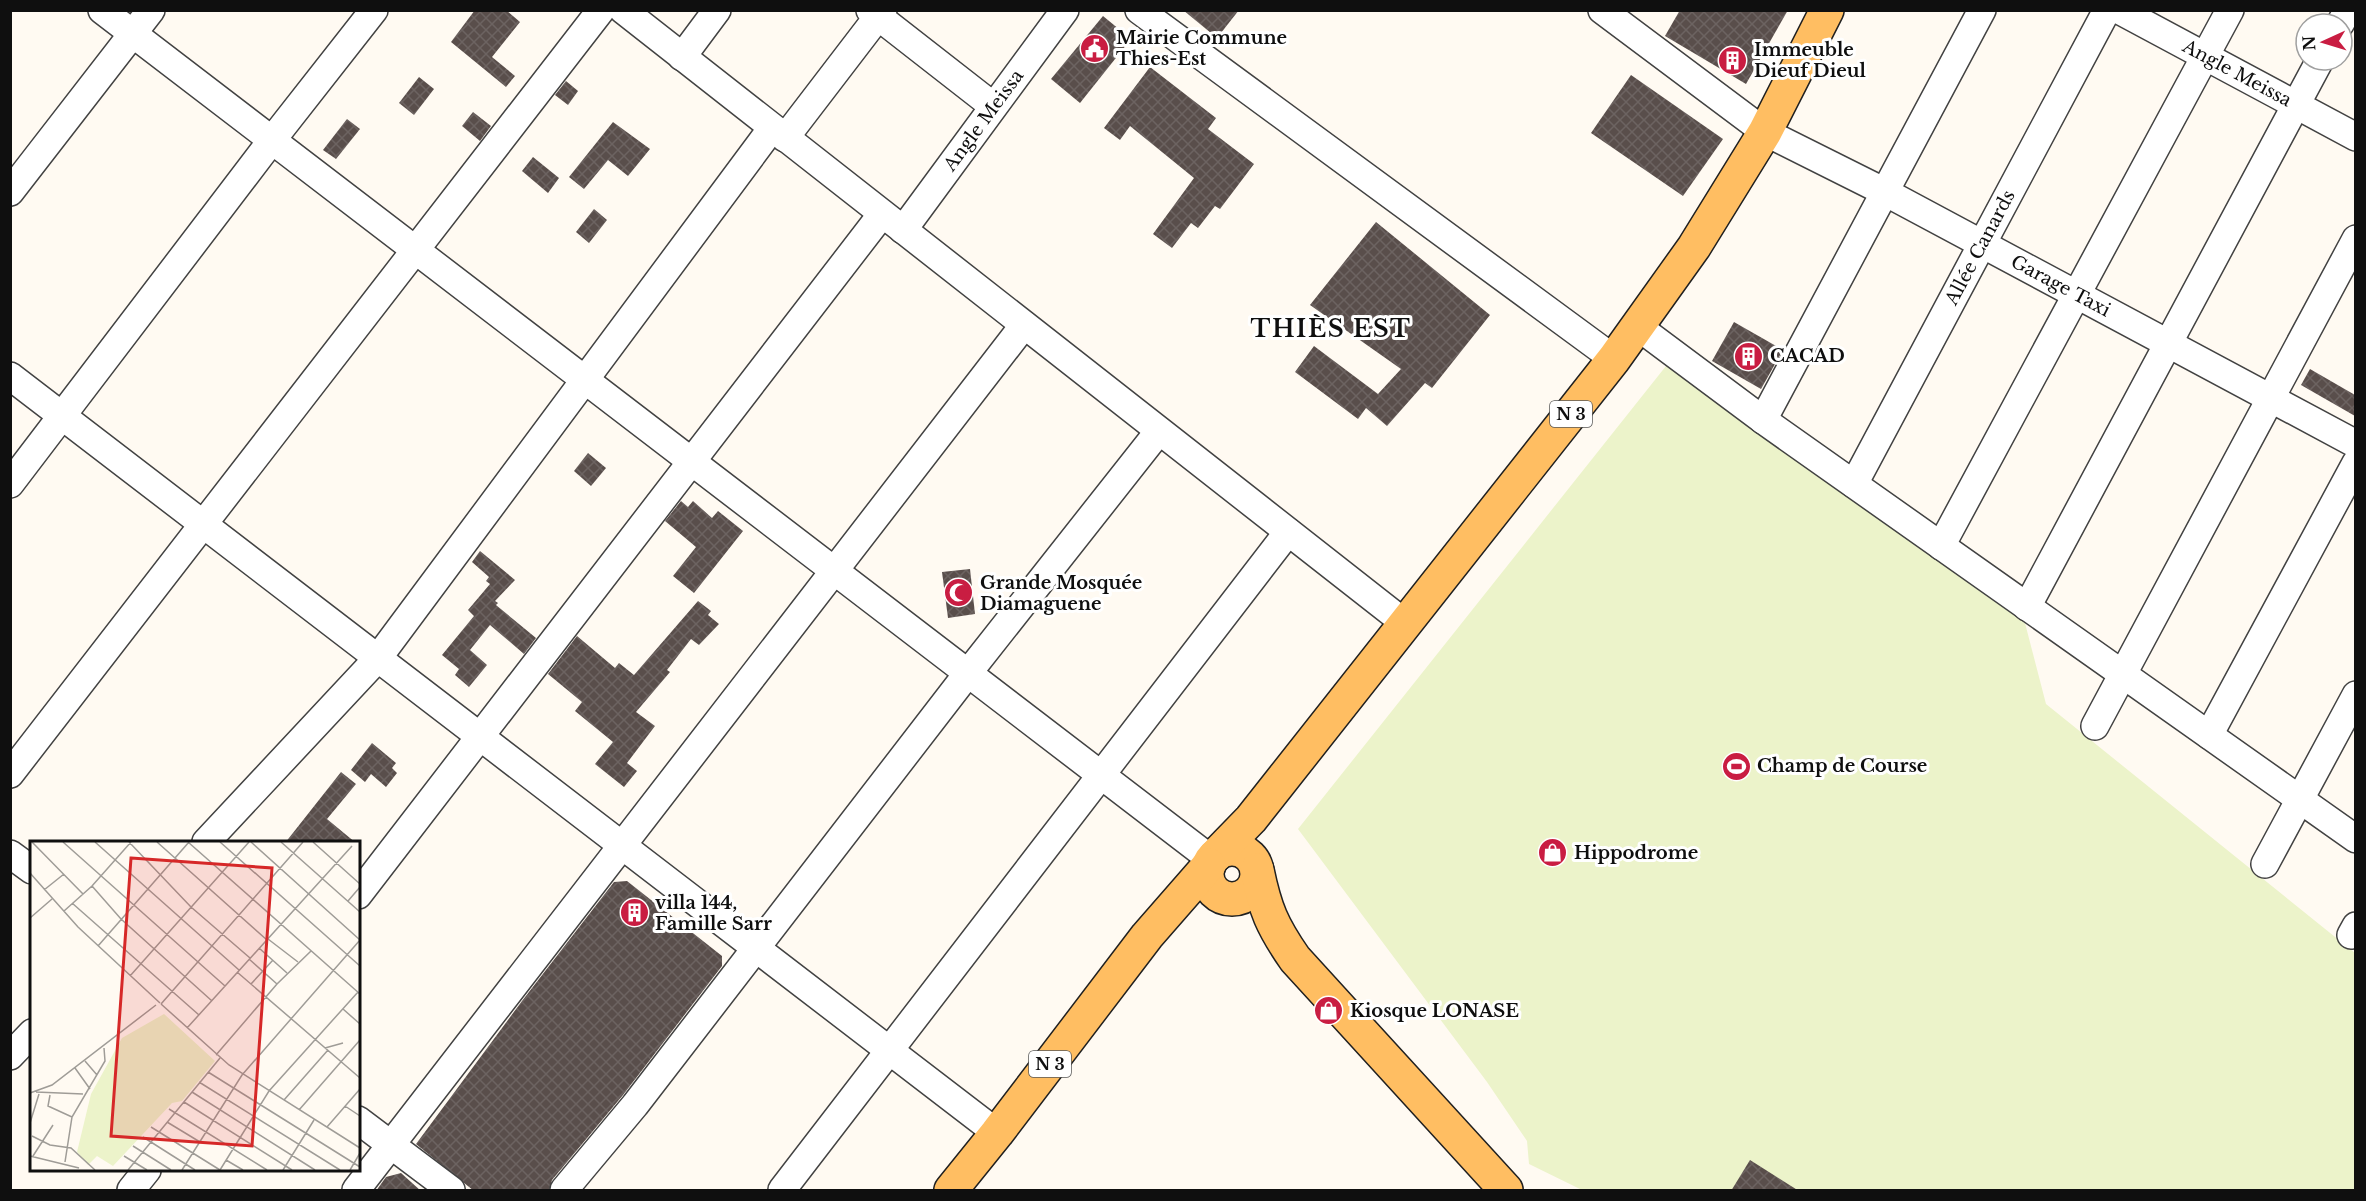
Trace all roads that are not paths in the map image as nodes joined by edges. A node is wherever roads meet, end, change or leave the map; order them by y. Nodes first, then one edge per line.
1 (102, 10) edge
2 (151, 10) edge
3 (374, 10) edge
4 (601, 10) edge
5 (623, 10) edge
6 (717, 10) edge
7 (1065, 10) edge
8 (1139, 10) edge
9 (1602, 10) edge
10 (1827, 10) edge
11 (1982, 10) edge
12 (2107, 10) edge
13 (2119, 10) edge
14 (2230, 10) edge
15 (877, 13) edge
16 (133, 34) junction
17 (2205, 56) junction
18 (682, 57) junction
19 (2314, 72) edge
20 (2296, 105) junction
21 (993, 106) junction
22 (1765, 132) junction
23 (779, 133) junction
24 (2355, 137) edge
25 (272, 141) junction
26 (10, 192) edge
27 (1885, 192) junction
28 (892, 222) junction
29 (2355, 238) edge
30 (1983, 244) junction
31 (415, 250) junction
32 (2077, 295) junction
33 (1024, 325) junction
34 (1637, 326) junction
35 (2168, 344) junction
36 (1614, 359) junction
37 (10, 376) edge
38 (585, 380) junction
39 (2270, 398) junction
40 (63, 416) junction
41 (1763, 420) junction
42 (1159, 431) junction
43 (2355, 444) edge
44 (691, 462) junction
45 (2355, 463) edge
46 (10, 484) edge
47 (1854, 484) junction
48 (204, 524) junction
49 (1288, 532) junction
50 (1941, 546) junction
51 (834, 571) junction
52 (2027, 607) junction
53 (1406, 624) junction
54 (378, 658) junction
55 (968, 673) junction
56 (2123, 675) junction
57 (2355, 695) edge
58 (2095, 726) dead end
59 (2209, 735) junction
60 (480, 736) junction
61 (10, 774) edge
62 (1101, 775) junction
63 (1273, 790) junction
64 (2300, 800) junction
65 (2355, 839) edge
66 (208, 841) edge
67 (622, 845) junction
68 (10, 854) edge
69 (2265, 864) dead end
70 (1256, 867) junction
71 (30, 869) edge
72 (1217, 874) junction
73 (360, 892) edge
74 (756, 948) junction
75 (1295, 959) junction
76 (30, 1035) edge
77 (889, 1050) junction
78 (10, 1056) edge
79 (360, 1122) edge
80 (997, 1133) junction
81 (391, 1145) junction
82 (146, 1171) edge
83 (131, 1191) edge
84 (356, 1191) edge
85 (451, 1191) edge
86 (564, 1191) edge
87 (782, 1191) edge
88 (951, 1191) edge
89 (1506, 1191) edge

1 - 16 street
2 - 16 street
3 - 25 street
4 - 31 street
5 - 18 street
6 - 18 street
7 - 21 street, Angle Meissa
8 - 36 street
9 - 22 street, Garage Taxi
10 - 22 main road, N 3
11 - 27 street
12 - 30 street, Allée Canards
13 - 17 street, Angle Meissa
14 - 17 street
15 - 21 street
15 - 23 street
16 - 25 street
16 - 26 street
17 - 20 street, Angle Meissa
17 - 32 street
18 - 23 street
19 - 20 street
20 - 24 street, Angle Meissa
20 - 35 street
21 - 28 street, Angle Meissa
22 - 27 street, Garage Taxi
22 - 34 main road, N 3
23 - 28 street
23 - 38 street
25 - 31 street
25 - 40 street
27 - 30 street, Garage Taxi
27 - 41 street
28 - 33 street
28 - 44 street, Angle Meissa
29 - 39 street
30 - 32 street, Garage Taxi
30 - 47 street, Allée Canards
31 - 38 street
31 - 48 street
32 - 35 street, Garage Taxi
32 - 50 street
33 - 42 street
33 - 51 street
34 - 36 main road, N 3
34 - 41 street
35 - 39 street, Garage Taxi
35 - 52 street
36 - 53 main road, N 3
37 - 40 street
38 - 44 street
38 - 54 street
39 - 43 street, Garage Taxi
39 - 56 street
40 - 46 street
40 - 48 street
41 - 47 street
42 - 49 street
42 - 55 street
44 - 51 street
44 - 60 street, Angle Meissa
45 - 59 street
47 - 50 street
48 - 54 street
48 - 61 street
49 - 53 street
49 - 62 street
50 - 52 street
51 - 55 street
51 - 67 street
52 - 56 street
53 - 63 main road, N 3
54 - 60 street
54 - 66 street
55 - 62 street
55 - 74 street
56 - 58 street
56 - 59 street
57 - 64 street
59 - 64 street
60 - 67 street
60 - 73 street, Angle Meissa
62 - 72 street
62 - 77 street
63 - 70 main road, N 3
63 - 72 main road, N 3
64 - 65 street
64 - 69 street
67 - 74 street
67 - 81 street
68 - 71 street
70 - 72 main road
70 - 72 main road
70 - 75 main road
72 - 75 main road
72 - 80 main road, N 3
74 - 77 street
74 - 86 street
75 - 89 main road
76 - 78 street
77 - 80 street
77 - 87 street
79 - 81 street
80 - 88 main road, N 3
81 - 84 street
81 - 85 street
82 - 83 street

